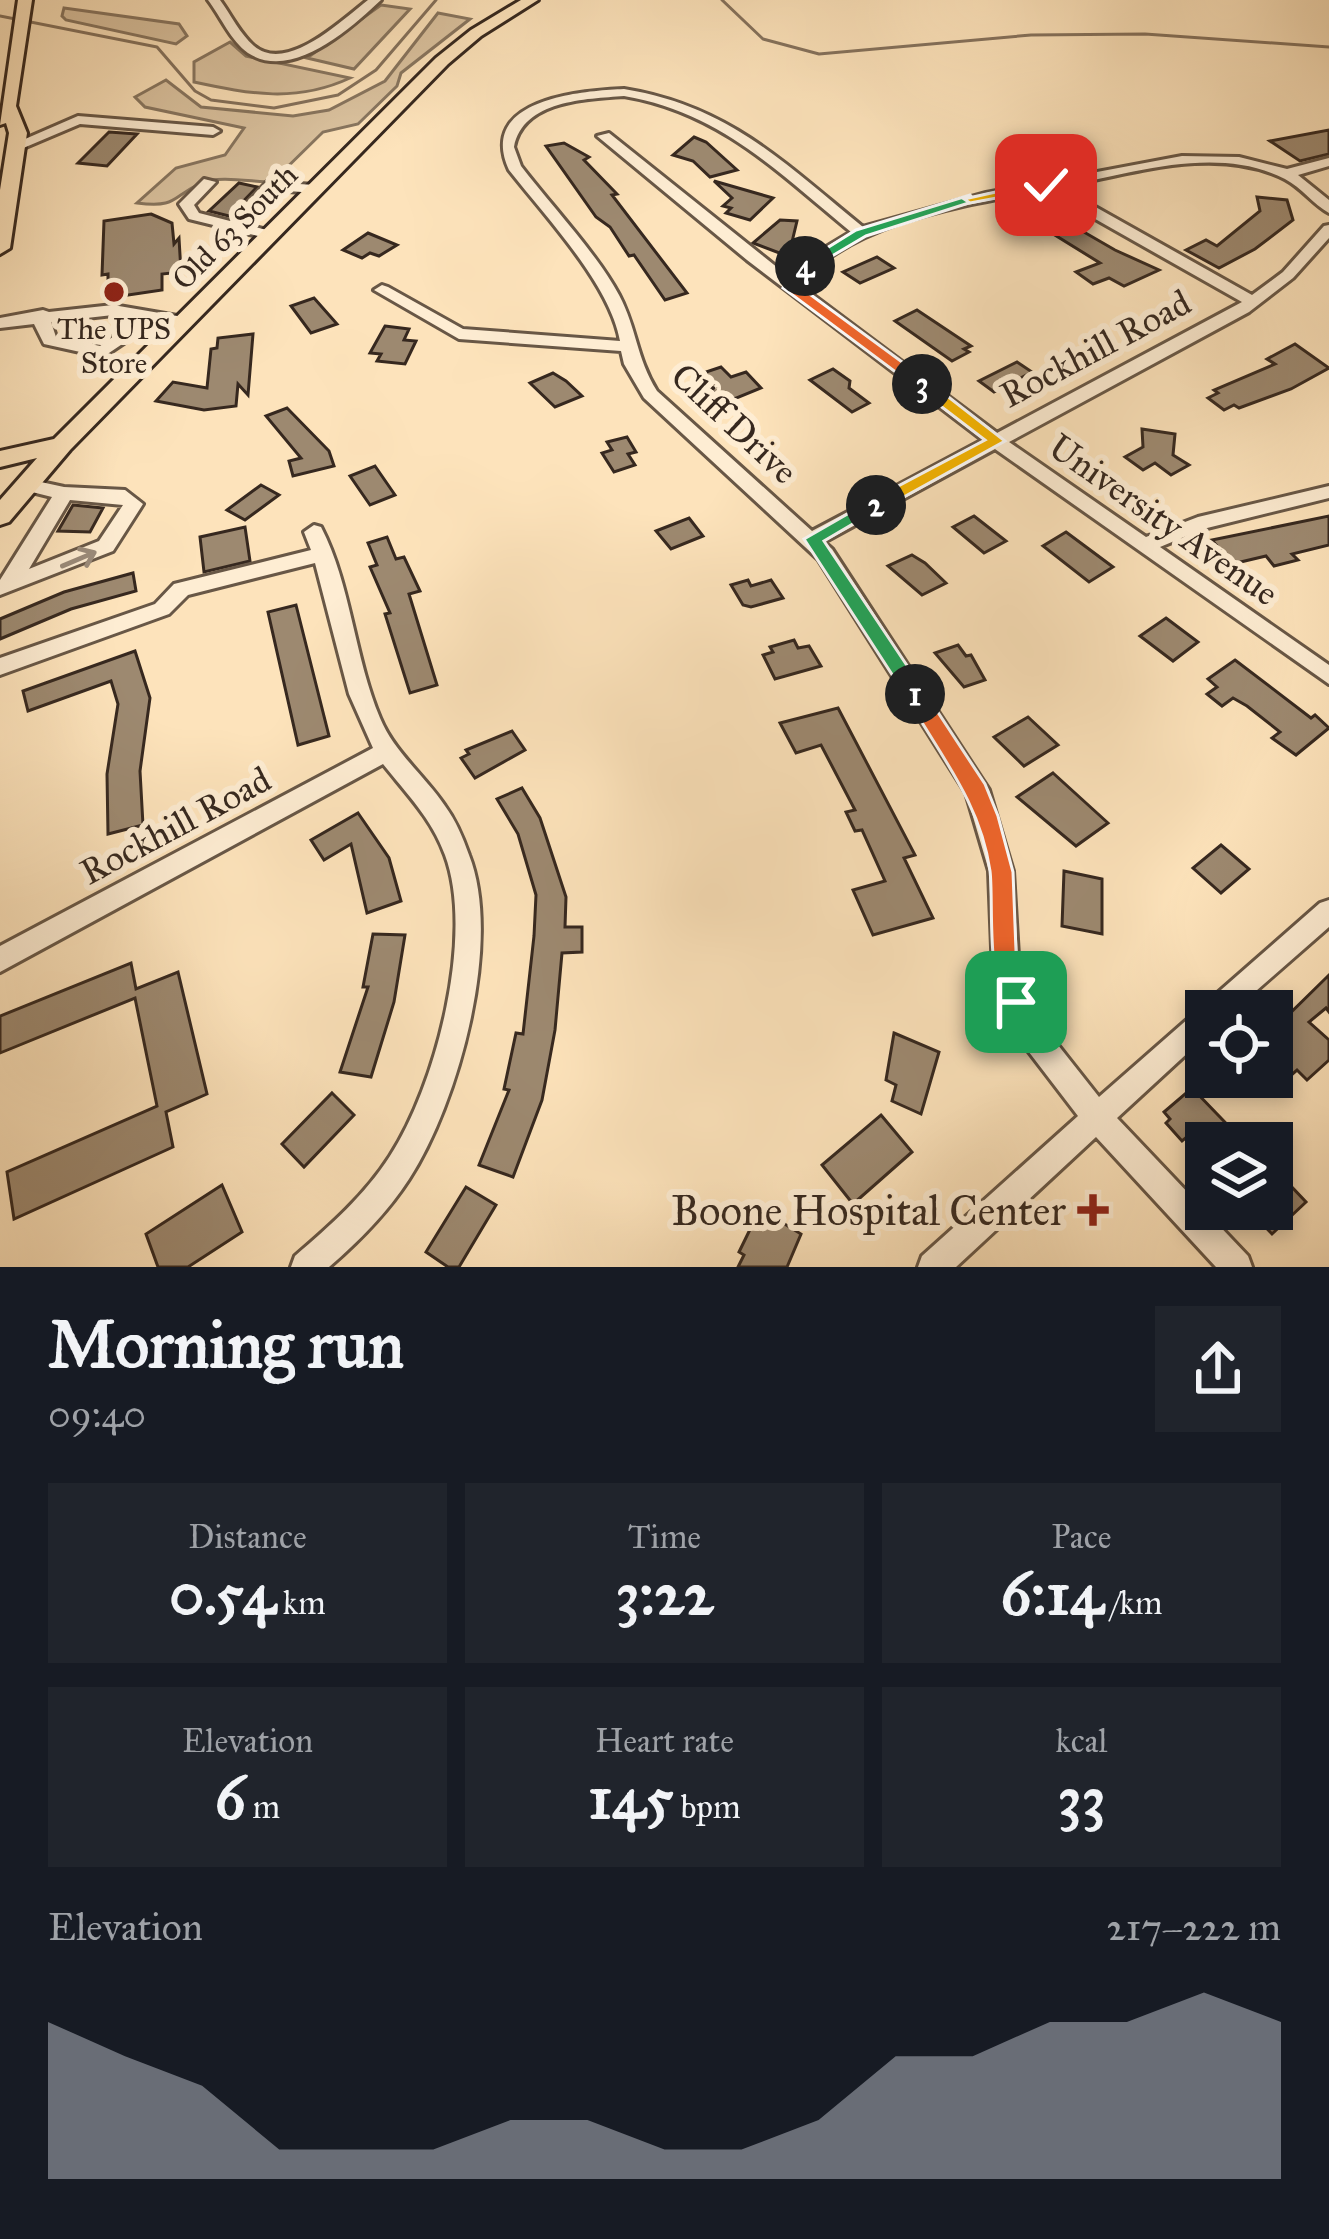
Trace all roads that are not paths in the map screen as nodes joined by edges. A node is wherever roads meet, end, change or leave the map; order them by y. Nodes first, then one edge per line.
1 (375, 0) edge
2 (531, 0) edge
3 (25, 2) edge
4 (216, 3) edge
5 (4, 113) edge
6 (213, 131) dead end
7 (604, 136) dead end
8 (8, 146) edge
9 (1329, 162) edge
10 (0, 164) edge
11 (1285, 174) junction
12 (208, 182) dead end
13 (1046, 185) junction
14 (315, 189) junction
15 (3, 208) edge
16 (1329, 208) edge
17 (232, 226) junction
18 (1329, 229) edge
19 (861, 233) junction
20 (270, 235) junction
21 (0, 248) edge
22 (788, 285) junction
23 (382, 290) dead end
24 (1253, 302) junction
25 (43, 314) junction
26 (151, 316) junction
27 (183, 322) junction
28 (0, 323) edge
29 (629, 347) junction
30 (996, 441) junction
31 (62, 445) junction
32 (0, 459) edge
33 (27, 485) junction
34 (1329, 492) edge
35 (64, 493) junction
36 (0, 516) edge
37 (314, 532) dead end
38 (813, 539) junction
39 (1144, 545) junction
40 (324, 554) junction
41 (4, 587) edge
42 (0, 667) edge
43 (1329, 676) edge
44 (383, 753) junction
45 (1329, 910) edge
46 (0, 960) edge
47 (1237, 990) edge
48 (1185, 1037) edge
49 (1097, 1118) junction
50 (306, 1267) edge
51 (933, 1267) edge
52 (1237, 1267) edge

1 - 4 street
2 - 14 main road, Old 63 South
3 - 5 main road
5 - 8 main road
6 - 8 street
7 - 22 street, University Avenue
8 - 10 main road
8 - 15 main road
9 - 11 street
11 - 13 street
11 - 16 street
12 - 17 street
13 - 19 street
13 - 24 street
14 - 17 street
14 - 20 main road, Old 63 South
15 - 21 main road
17 - 20 street
18 - 24 street, Rockhill Road
19 - 22 street
19 - 29 street, Cliff Drive
20 - 27 main road, Old 63 South
22 - 30 street, University Avenue
23 - 29 street
24 - 30 street, Rockhill Road
25 - 26 street
25 - 26 street
25 - 28 street
26 - 27 street
27 - 31 main road, Old 63 South
29 - 38 street, Cliff Drive
30 - 38 street, Rockhill Road
30 - 39 street, University Avenue
31 - 32 main road
31 - 33 main road, Old 63 South
33 - 35 street
33 - 36 main road, Old 63 South
34 - 39 street
35 - 41 street
41 -> 35 street
37 - 40 street
38 - 49 street, Cliff Drive
39 - 43 street, University Avenue
40 - 42 street
40 - 44 street
44 - 46 street, Rockhill Road
44 - 50 street
45 - 47 street
48 - 49 street
49 - 51 street
49 - 52 street, Cliff Drive

